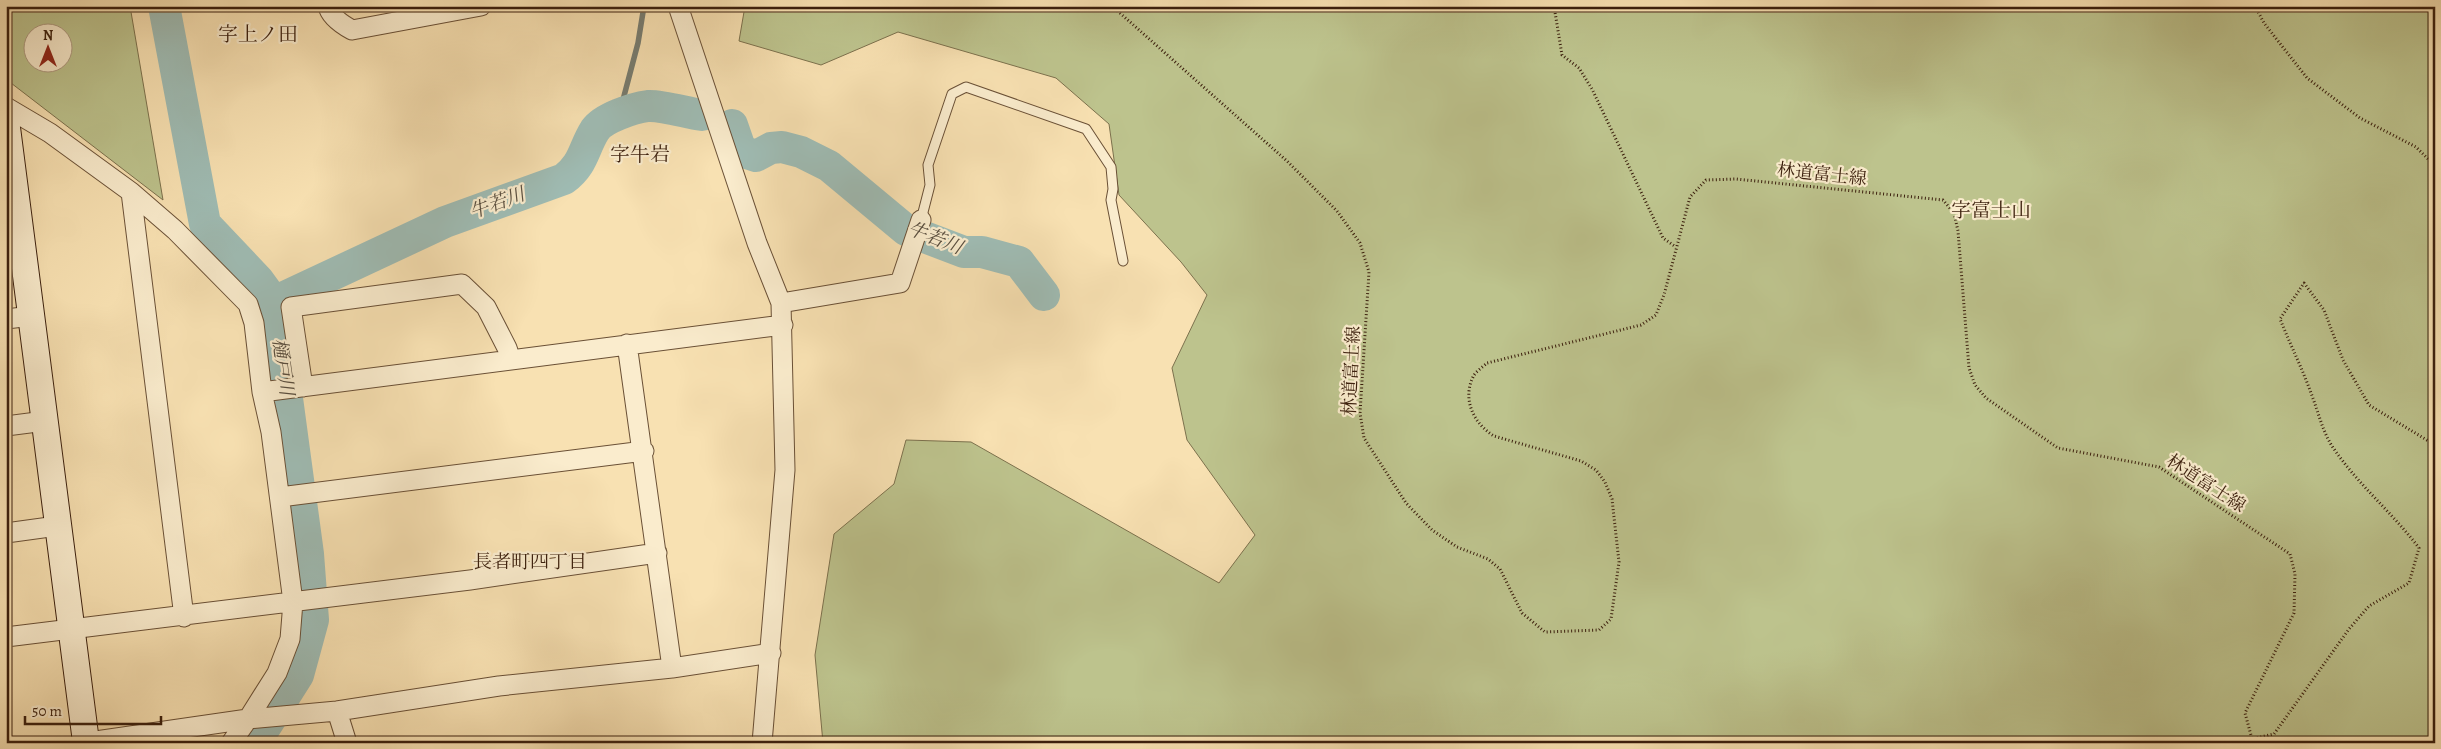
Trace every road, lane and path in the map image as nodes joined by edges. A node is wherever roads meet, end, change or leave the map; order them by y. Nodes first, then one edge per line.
1 (328, 6) edge
2 (481, 6) edge
3 (678, 6) edge
4 (1112, 6) edge
5 (1554, 6) edge
6 (2255, 6) edge
7 (6, 107) edge
8 (6, 120) edge
9 (2435, 166) edge
10 (131, 192) junction
11 (13, 211) edge
12 (921, 220) joint
13 (1677, 247) junction
14 (1123, 261) dead end
15 (781, 303) junction
16 (32, 316) junction
17 (6, 319) edge
18 (783, 324) junction
19 (628, 344) junction
20 (511, 360) junction
21 (300, 387) junction
22 (262, 392) junction
23 (44, 421) junction
24 (6, 426) edge
25 (2435, 445) edge
26 (644, 452) junction
27 (280, 497) junction
28 (57, 526) junction
29 (6, 533) edge
30 (657, 553) junction
31 (293, 602) junction
32 (184, 617) junction
33 (71, 630) junction
34 (6, 637) edge
35 (770, 653) junction
36 (672, 668) junction
37 (337, 711) junction
38 (248, 719) junction
39 (86, 742) edge
40 (82, 743) edge
41 (231, 743) edge
42 (347, 743) edge
43 (762, 743) edge

1 - 2 street
3 - 15 street
4 - 13 path, 林道富士線
5 - 13 path
6 - 9 path
7 - 10 street
8 - 11 street
10 - 22 street
10 - 32 street
11 - 16 street
12 - 14 lane
12 - 15 street
13 - 25 path, 林道富士線
15 - 18 street
16 - 17 street
16 - 23 street
18 - 19 street
18 - 35 street
19 - 20 street
19 - 26 street
20 - 21 street
20 - 21 street
21 - 22 street
22 - 27 street
23 - 24 street
23 - 28 street
26 - 27 street
26 - 30 street
27 - 31 street
28 - 29 street
28 - 33 street
30 - 31 street
30 - 36 street
31 - 32 street
31 - 38 street
32 - 33 street
33 - 34 street
33 - 39 street
35 - 36 street
35 - 43 street
36 - 37 street
37 - 38 street
37 - 42 street
38 - 39 street
38 - 41 street
39 - 40 street

